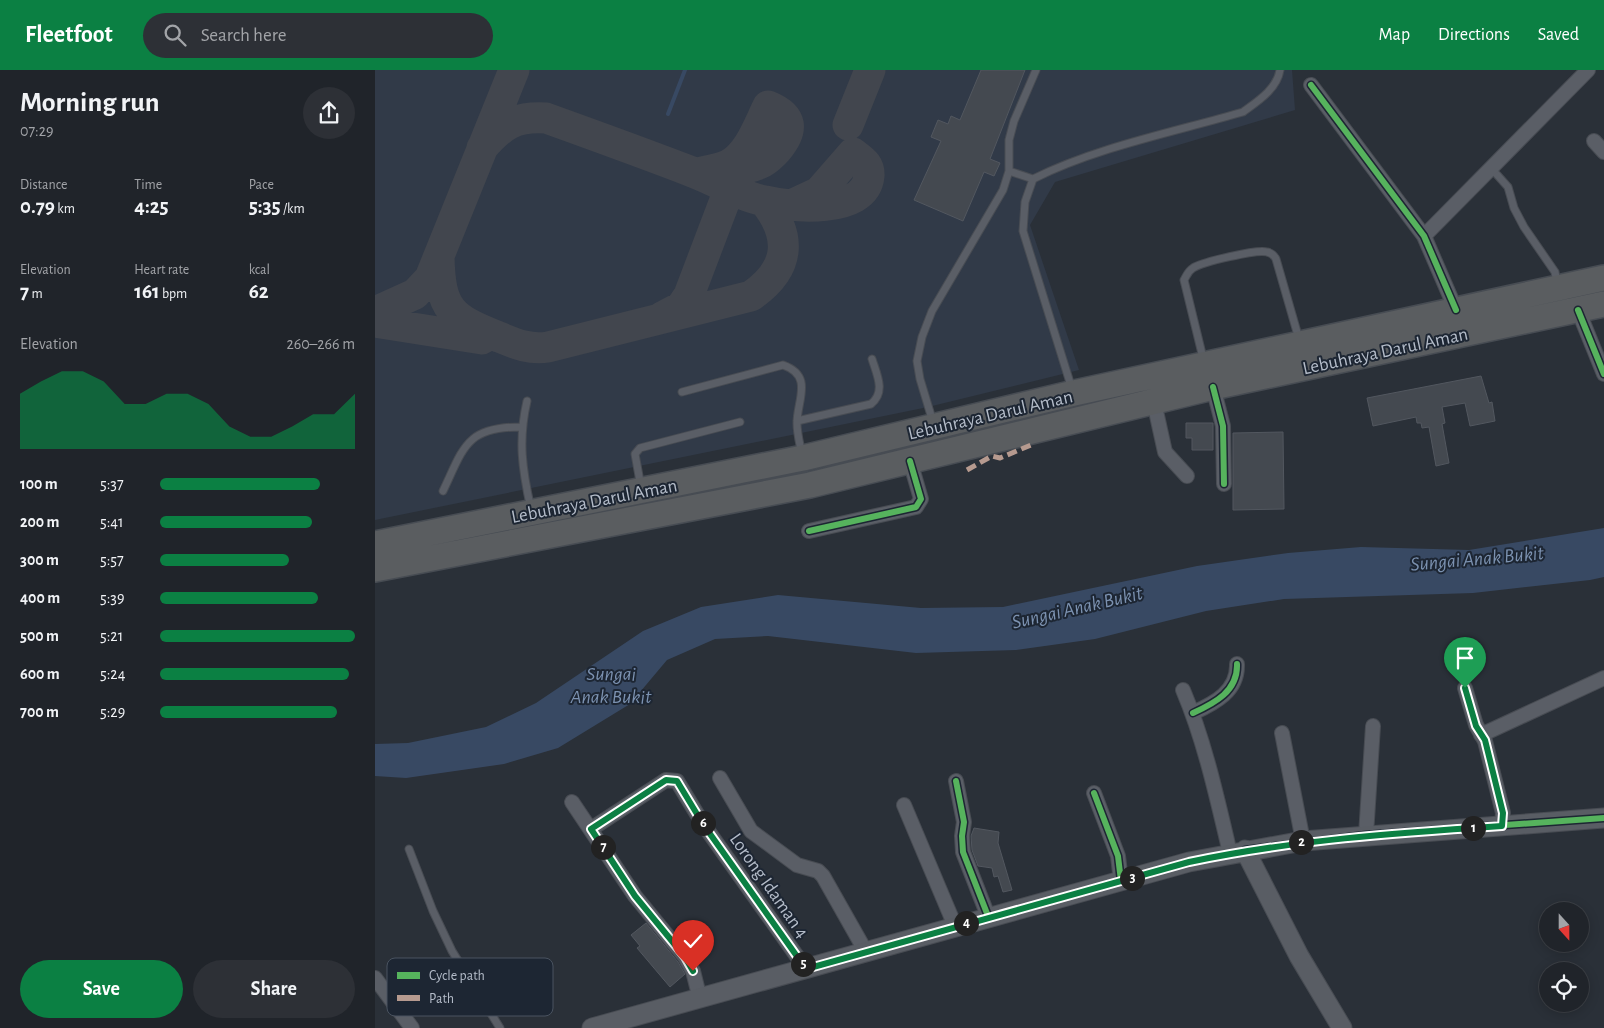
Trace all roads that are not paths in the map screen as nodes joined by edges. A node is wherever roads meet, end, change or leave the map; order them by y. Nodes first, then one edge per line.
1 (1036, 70) edge
2 (1280, 70) edge
3 (1588, 70) edge
4 (1311, 85) dead end
5 (1594, 141) dead end
6 (1604, 152) edge
7 (1491, 168) junction
8 (1009, 171) junction
9 (1033, 179) junction
10 (1425, 236) junction
11 (1604, 278) edge
12 (1558, 288) junction
13 (1604, 304) edge
14 (1456, 310) junction
15 (1578, 310) junction
16 (1301, 343) junction
17 (872, 359) dead end
18 (1204, 364) junction
19 (1604, 374) edge
20 (1213, 387) junction
21 (682, 392) dead end
22 (1074, 393) junction
23 (527, 401) dead end
24 (1154, 402) junction
25 (797, 421) junction
26 (740, 422) dead end
27 (521, 427) junction
28 (935, 427) junction
29 (803, 458) junction
30 (911, 461) junction
31 (1187, 476) dead end
32 (1224, 484) dead end
33 (811, 485) junction
34 (443, 491) dead end
35 (642, 491) junction
36 (532, 512) junction
37 (809, 531) dead end
38 (537, 537) junction
39 (375, 544) edge
40 (375, 569) edge
41 (1237, 664) dead end
42 (1604, 678) edge
43 (1465, 688) dead end
44 (1183, 690) dead end
45 (1193, 712) junction
46 (1373, 726) dead end
47 (1281, 733) dead end
48 (1481, 735) junction
49 (720, 778) dead end
50 (956, 780) dead end
51 (1094, 793) dead end
52 (572, 802) dead end
53 (904, 805) dead end
54 (1604, 818) edge
55 (1502, 826) junction
56 (591, 829) junction
57 (1367, 835) junction
58 (1303, 841) junction
59 (409, 850) dead end
60 (1238, 851) junction
61 (1121, 881) junction
62 (988, 916) junction
63 (955, 926) junction
64 (866, 952) junction
65 (457, 958) edge
66 (806, 969) junction
67 (375, 978) edge
68 (387, 994) edge
69 (701, 999) junction
70 (403, 1016) edge
71 (493, 1016) edge
72 (412, 1028) edge
73 (500, 1028) edge
74 (592, 1028) edge
75 (1341, 1028) edge

1 - 8 lane
2 - 9 lane
3 - 7 street
4 - 10 street
5 - 6 street
7 - 10 street
7 - 12 lane
8 - 9 lane
8 - 28 lane
9 - 22 lane
10 - 14 street
11 - 12 highway, Lebuhraya Darul Aman
12 - 14 highway, Lebuhraya Darul Aman
13 - 15 highway, Lebuhraya Darul Aman
14 - 16 highway, Lebuhraya Darul Aman
15 - 19 street
15 - 20 highway, Lebuhraya Darul Aman
16 - 18 highway, Lebuhraya Darul Aman
16 - 18 lane
17 - 25 lane
18 - 22 highway, Lebuhraya Darul Aman
20 - 24 highway, Lebuhraya Darul Aman
20 - 32 street
21 - 25 lane
22 - 28 highway, Lebuhraya Darul Aman
23 - 27 lane
24 - 30 highway, Lebuhraya Darul Aman
24 - 31 street
25 - 29 lane
26 - 35 lane
27 - 34 lane
27 - 36 lane
28 - 29 highway, Lebuhraya Darul Aman
29 - 33 highway
29 - 35 highway, Lebuhraya Darul Aman
30 - 33 highway, Lebuhraya Darul Aman
30 - 37 street
33 - 38 highway, Lebuhraya Darul Aman
35 - 36 highway, Lebuhraya Darul Aman
36 - 38 highway
36 - 39 highway, Lebuhraya Darul Aman
38 - 40 highway, Lebuhraya Darul Aman
41 - 45 street
42 - 48 street
43 - 48 street
44 - 45 street
45 - 60 street
46 - 57 street
47 - 58 street
48 - 55 street
49 - 64 street
50 - 62 street
51 - 61 street
52 - 56 street
53 - 63 street
54 - 55 main road
55 - 57 main road
56 - 66 street, Lorong Idaman 4
56 - 69 street
57 - 58 main road
58 - 60 main road
59 - 65 lane
60 - 61 main road
60 - 75 main road
61 - 62 main road
62 - 63 main road
63 - 64 main road
64 - 66 main road
66 - 69 main road
67 - 68 street
69 - 74 main road
70 - 72 street
71 - 73 lane

